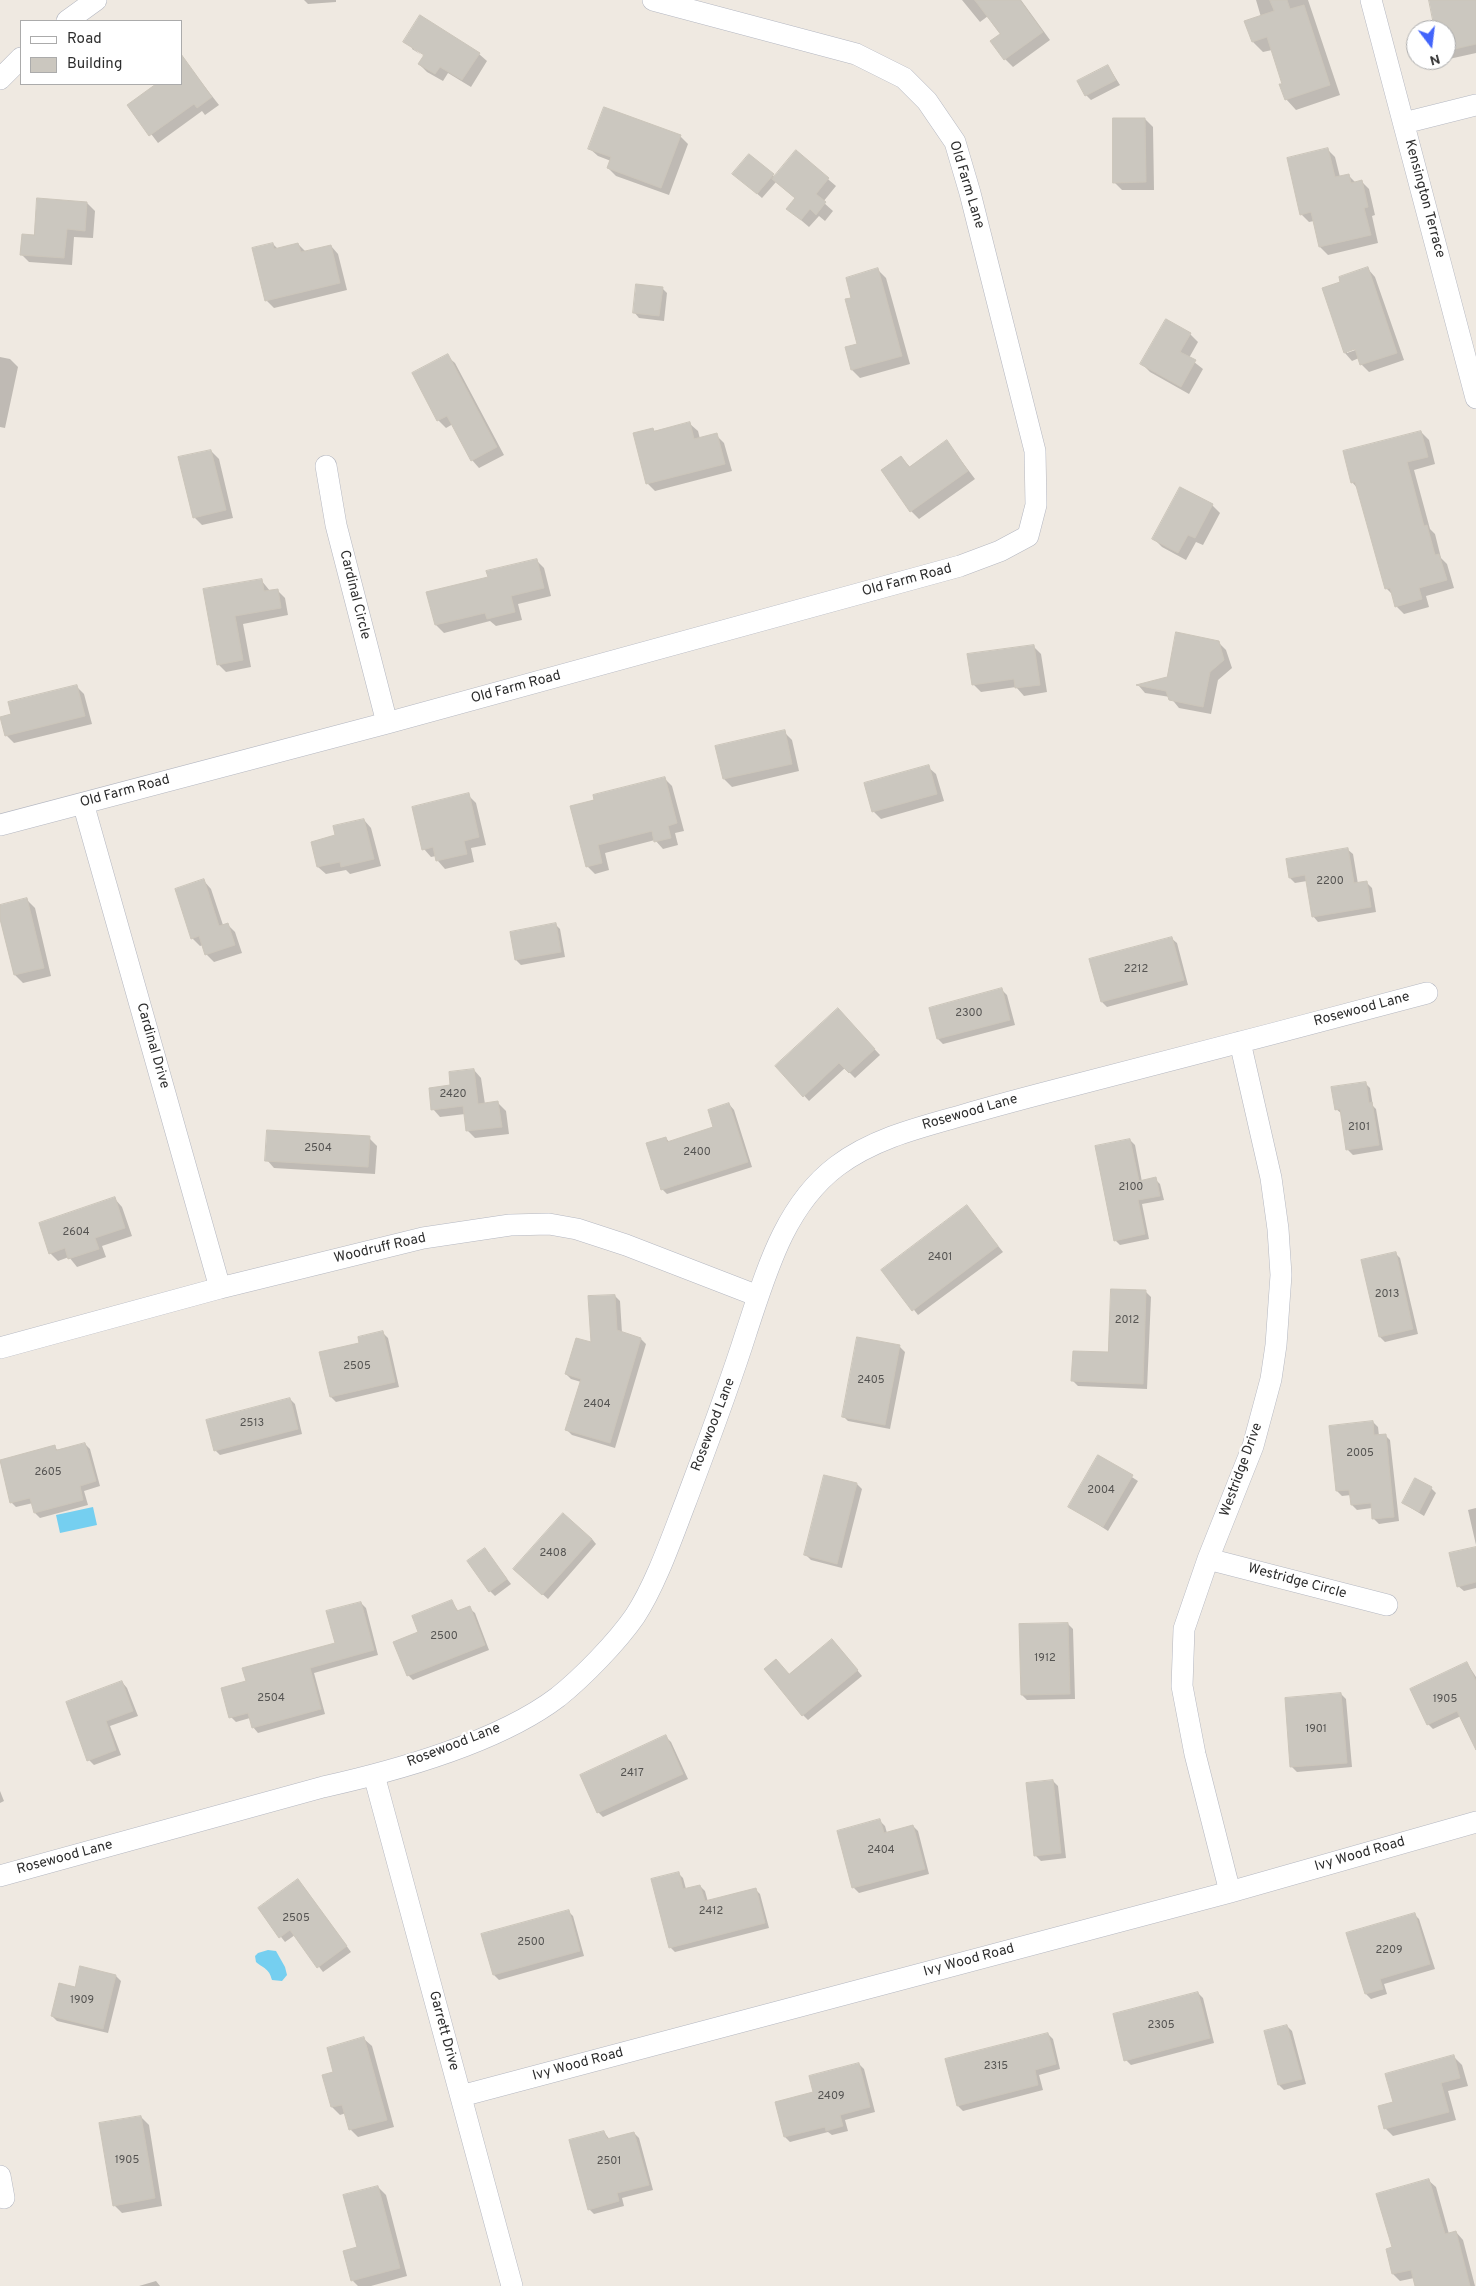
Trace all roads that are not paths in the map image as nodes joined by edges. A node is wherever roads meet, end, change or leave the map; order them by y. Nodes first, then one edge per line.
1 (96, 0) edge
2 (653, 0) edge
3 (1372, 0) edge
4 (68, 20) edge
5 (20, 59) edge
6 (0, 79) edge
7 (1476, 105) edge
8 (1404, 123) junction
9 (1476, 398) edge
10 (326, 466) dead end
11 (1028, 536) joint
12 (387, 723) junction
13 (83, 803) junction
14 (0, 825) edge
15 (1427, 993) dead end
16 (1240, 1042) junction
17 (220, 1288) junction
18 (758, 1296) junction
19 (0, 1348) edge
20 (1208, 1559) junction
21 (1386, 1605) dead end
22 (374, 1775) junction
23 (1476, 1822) edge
24 (0, 1876) edge
25 (1230, 1892) junction
26 (461, 2096) junction
27 (0, 2176) edge
28 (4, 2198) dead end
29 (512, 2286) edge

1 - 4 street
2 - 11 street, Old Farm Lane
3 - 8 street, Kensington Terrace
5 - 6 street
7 - 8 street
8 - 9 street, Kensington Terrace
10 - 12 street, Cardinal Circle
11 - 12 street, Old Farm Road
12 - 13 street, Old Farm Road
13 - 14 street, Old Farm Road
13 - 17 street, Cardinal Drive
15 - 16 street, Rosewood Lane
16 - 18 street, Rosewood Lane
16 - 20 street, Westridge Drive
17 - 18 street, Woodruff Road
17 - 19 street, Woodruff Road
18 - 22 street, Rosewood Lane
20 - 21 street, Westridge Circle
20 - 25 street, Westridge Drive
22 - 24 street, Rosewood Lane
22 - 26 street, Garrett Drive
23 - 25 street, Ivy Wood Road
25 - 26 street, Ivy Wood Road
26 - 29 street, Garrett Drive
27 - 28 street

